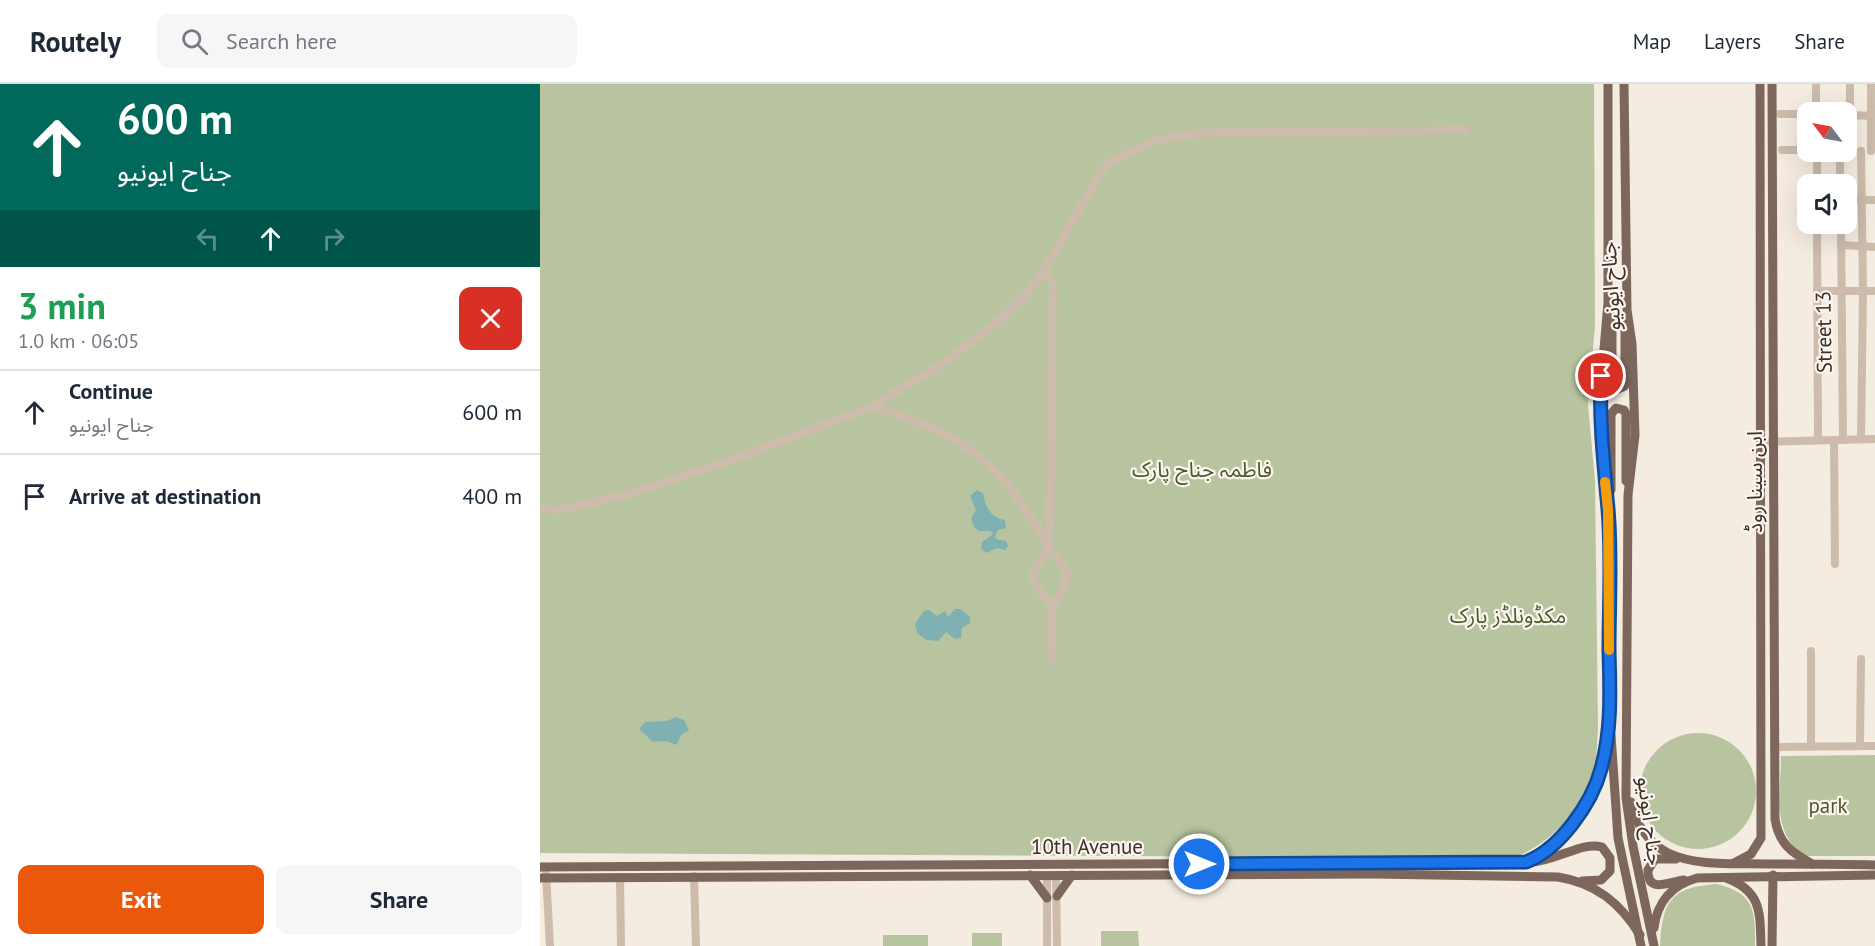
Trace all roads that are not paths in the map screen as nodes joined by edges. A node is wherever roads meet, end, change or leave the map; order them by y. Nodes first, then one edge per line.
1 (1608, 84) edge
2 (1624, 84) edge
3 (1760, 84) edge
4 (1772, 84) edge
5 (1816, 84) edge
6 (1850, 84) edge
7 (1871, 84) edge
8 (1816, 102) edge
9 (1849, 102) edge
10 (1780, 114) dead end
11 (1797, 114) edge
12 (1857, 115) edge
13 (1873, 116) edge
14 (1466, 130) dead end
15 (1782, 150) dead end
16 (1797, 150) edge
17 (1857, 150) edge
18 (1861, 150) junction
19 (1873, 151) edge
20 (1857, 200) edge
21 (1863, 200) junction
22 (1875, 200) edge
23 (1817, 234) edge
24 (1840, 234) edge
25 (1841, 245) junction
26 (1863, 246) junction
27 (1875, 247) edge
28 (1044, 271) junction
29 (1817, 291) junction
30 (1841, 291) junction
31 (1863, 291) junction
32 (1875, 291) edge
33 (1608, 303) junction
34 (1627, 310) junction
35 (871, 407) junction
36 (1861, 439) junction
37 (1875, 439) edge
38 (1818, 440) junction
39 (1838, 440) junction
40 (1773, 441) junction
41 (1760, 442) junction
42 (1628, 495) junction
43 (540, 509) edge
44 (1608, 510) junction
45 (1049, 545) junction
46 (1835, 564) dead end
47 (1052, 606) junction
48 (1811, 651) dead end
49 (1861, 659) dead end
50 (1051, 662) dead end
51 (1610, 713) junction
52 (1811, 746) junction
53 (1860, 746) junction
54 (1875, 746) edge
55 (1774, 747) junction
56 (1626, 772) junction
57 (1685, 859) junction
58 (1526, 862) junction
59 (1734, 863) junction
60 (1332, 864) junction
61 (1812, 864) junction
62 (1875, 865) edge
63 (543, 867) edge
64 (769, 871) junction
65 (938, 871) junction
66 (1332, 874) junction
67 (1030, 875) junction
68 (1052, 875) junction
69 (1072, 875) junction
70 (1773, 875) junction
71 (1875, 875) edge
72 (694, 876) junction
73 (1720, 876) junction
74 (620, 877) junction
75 (543, 878) edge
76 (1692, 879) junction
77 (1573, 880) junction
78 (1052, 897) junction
79 (1640, 935) junction
80 (1654, 942) edge
81 (550, 946) edge
82 (621, 946) edge
83 (696, 946) edge
84 (1047, 946) edge
85 (1057, 946) edge
86 (1641, 946) edge
87 (1761, 946) edge
88 (1772, 946) edge

1 - 33 main road, جناح ایونیو
2 - 34 main road, جناح ایونیو
3 - 41 main road, ابن سینا روڈ
4 - 40 main road, ابن سینا روڈ
5 - 8 street
6 - 9 street
7 - 13 street
10 - 11 street
12 - 13 street
13 - 19 street
14 - 28 street
15 - 16 street
17 - 18 street
18 - 19 street
18 - 21 street
20 - 21 street
21 - 22 street
21 - 26 street
23 - 29 street
24 - 25 street, Street 13
25 - 26 street
25 - 30 street, Street 13
26 - 27 street
26 - 31 street
28 - 35 street
28 - 45 street
29 - 30 street
29 - 38 street
30 - 31 street
30 - 39 street, Street 13
31 - 32 street
31 - 36 street
33 - 34 main road
33 - 44 main road, جناح ایونیو
34 - 42 main road, جناح ایونیو
35 - 43 street
35 - 45 street
36 - 37 street
36 - 39 street
38 - 39 street
38 - 40 street
39 - 46 street, Street 13
40 - 41 street
40 - 55 main road, ابن سینا روڈ
41 - 59 main road, ابن سینا روڈ
42 - 44 main road
42 - 56 main road, جناح ایونیو
44 - 51 main road, جناح ایونیو
45 - 47 street
45 - 47 street
47 - 50 street
48 - 52 street
49 - 53 street
51 - 58 main road
51 - 79 main road, جناح ایونیو
52 - 53 street
52 - 55 street
53 - 54 street
55 - 61 main road, ابن سینا روڈ
56 - 57 main road
56 - 80 main road, جناح ایونیو
57 - 59 main road
57 - 76 main road
58 - 60 main road, 10th Avenue
58 - 77 main road, 10th Avenue
59 - 61 main road
60 - 65 main road, 10th Avenue
60 - 66 main road
61 - 62 main road
63 - 64 main road, 10th Avenue
63 - 75 street
64 - 65 main road, 10th Avenue
64 - 72 main road, 10th Avenue
65 - 67 main road, 10th Avenue
66 - 69 main road, 10th Avenue
66 - 77 main road, 10th Avenue
67 - 68 main road, 10th Avenue
67 - 78 main road
68 - 69 main road, 10th Avenue
68 - 78 street
69 - 78 main road
70 - 71 main road
70 - 73 main road
70 - 88 main road
72 - 74 main road, 10th Avenue
72 - 83 street
73 - 76 main road
73 - 87 main road
74 - 75 main road, 10th Avenue
74 - 82 street
75 - 81 street
76 - 80 main road
77 - 79 main road, 10th Avenue
78 - 84 street
78 - 85 street
79 - 86 main road, جناح ایونیو

